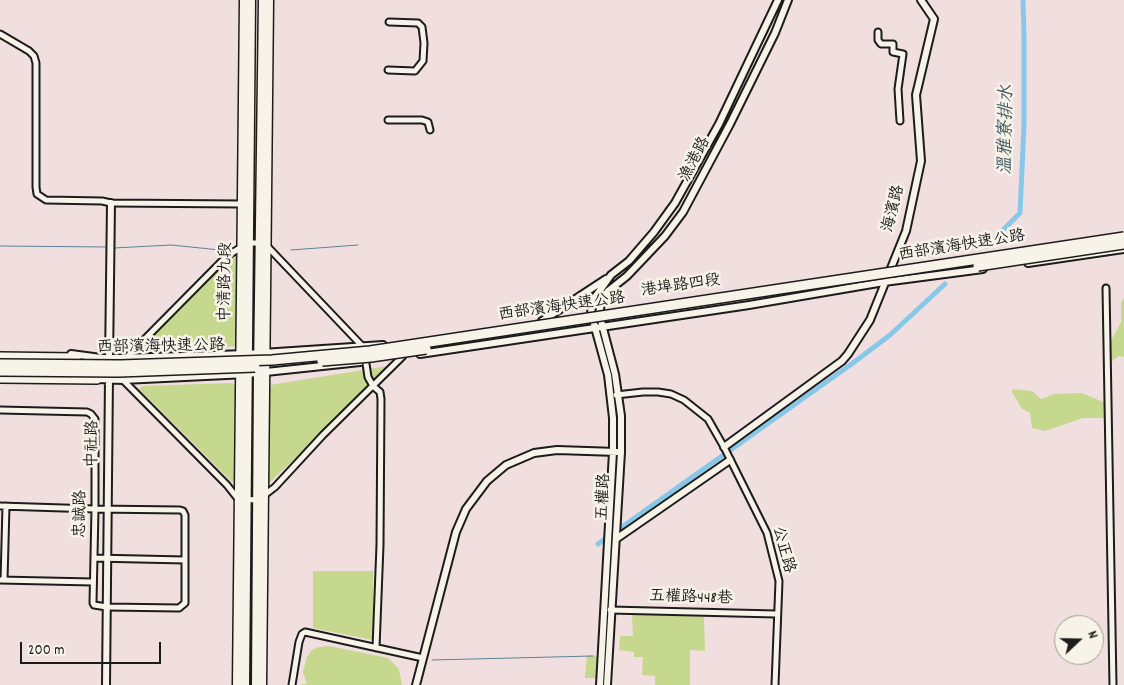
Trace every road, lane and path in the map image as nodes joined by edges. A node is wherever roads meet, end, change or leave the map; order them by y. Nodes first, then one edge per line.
1 (244, 0) edge
2 (251, 0) edge
3 (263, 0) edge
4 (269, 0) edge
5 (778, 0) edge
6 (788, 0) edge
7 (921, 0) edge
8 (389, 22) dead end
9 (878, 32) dead end
10 (0, 34) edge
11 (388, 70) dead end
12 (388, 120) dead end
13 (900, 121) dead end
14 (430, 130) dead end
15 (111, 203) junction
16 (242, 204) junction
17 (1124, 235) edge
18 (248, 243) junction
19 (263, 244) junction
20 (1124, 244) edge
21 (241, 248) junction
22 (1124, 249) edge
23 (891, 270) junction
24 (611, 275) junction
25 (884, 282) junction
26 (1106, 288) dead end
27 (591, 313) junction
28 (599, 313) junction
29 (542, 321) junction
30 (603, 326) junction
31 (594, 328) junction
32 (364, 347) junction
33 (244, 354) junction
34 (261, 354) junction
35 (403, 356) junction
36 (76, 358) joint
37 (101, 358) junction
38 (109, 358) junction
39 (126, 358) junction
40 (0, 359) edge
41 (366, 362) junction
42 (261, 372) junction
43 (244, 374) junction
44 (0, 377) edge
45 (97, 379) joint
46 (109, 379) junction
47 (121, 380) junction
48 (373, 386) junction
49 (618, 395) junction
50 (611, 396) junction
51 (0, 410) edge
52 (724, 447) junction
53 (613, 452) junction
54 (621, 452) junction
55 (730, 460) junction
56 (261, 498) junction
57 (242, 500) junction
58 (3, 506) edge
59 (95, 509) junction
60 (108, 509) junction
61 (616, 539) junction
62 (94, 558) junction
63 (107, 558) junction
64 (185, 560) junction
65 (2, 580) edge
66 (93, 582) junction
67 (107, 607) junction
68 (608, 610) junction
69 (776, 614) junction
70 (376, 648) junction
71 (424, 658) junction
72 (106, 685) edge
73 (236, 685) edge
74 (245, 685) edge
75 (256, 685) edge
76 (262, 685) edge
77 (292, 685) edge
78 (416, 685) edge
79 (600, 685) edge
80 (607, 685) edge
81 (775, 685) edge
82 (1113, 685) edge

1 - 16 main road, 中清路九段
2 - 18 main road, 中清路九段
3 - 19 main road, 中清路九段
4 - 19 main road, 中清路九段
5 - 24 street, 漁港路
6 - 28 street, 漁港路
7 - 23 street, 海濱路
8 - 11 street
9 - 13 street
10 - 15 street
12 - 14 street
15 - 16 street
15 - 38 street, 中社路
16 - 21 main road, 中清路九段
17 - 23 street, 港埠路四段
17 - 40 highway, 西部濱海快速公路, bridge
18 - 19 street
18 - 21 street
18 - 33 main road, 中清路九段
19 - 32 street
19 - 34 main road, 中清路九段
20 - 44 highway, 西部濱海快速公路, bridge
21 - 33 main road, 中清路九段
21 - 39 street
22 - 25 street, 港埠路四段
23 - 25 street, 海濱路
23 - 28 street, 港埠路四段
24 - 27 street, 漁港路
24 - 29 street
25 - 30 street, 港埠路四段
25 - 52 street, 海濱路
26 - 82 street
27 - 28 street, 港埠路四段
27 - 29 street, 港埠路四段
27 - 31 street, 五權路
28 - 30 street, 五權路
29 - 32 street, 港埠路四段
30 - 31 street, 港埠路四段
30 - 49 street, 五權路
31 - 35 street, 港埠路四段
31 - 50 street, 五權路
32 - 34 street, 港埠路四段
32 - 41 street
33 - 34 street, 港埠路四段
33 - 39 street, 港埠路四段
33 - 43 main road, 中清路九段
34 - 42 main road, 中清路九段
35 - 41 street, 港埠路四段
35 - 48 street
36 - 37 street
36 - 40 highway
37 - 38 street, 港埠路四段
37 - 40 street
38 - 39 street, 港埠路四段
38 - 46 street, 中社路
41 - 42 street, 港埠路四段
41 - 48 street
42 - 43 street, 港埠路四段
42 - 56 main road, 中清路九段
43 - 47 street, 港埠路四段
43 - 57 main road, 中清路九段
44 - 45 highway
44 - 46 street
45 - 46 street
46 - 47 street, 港埠路四段
46 - 60 street, 中社路
47 - 57 street
48 - 56 street
48 - 70 street
49 - 50 street
49 - 52 street
49 - 54 street, 五權路
50 - 53 street, 五權路
51 - 59 street, 忠誠路
52 - 55 street, 公正路
53 - 54 street
53 - 68 street, 五權路
53 - 71 street
54 - 61 street, 五權路
55 - 61 street
55 - 69 street, 公正路
56 - 57 street
56 - 75 main road, 中清路九段
56 - 76 main road, 中清路九段
57 - 73 main road, 中清路九段
57 - 74 main road, 中清路九段
58 - 59 street
58 - 65 street
59 - 60 street
59 - 62 street, 忠誠路
60 - 63 street, 中社路
60 - 64 street
61 - 68 street, 五權路
62 - 63 street
62 - 66 street, 忠誠路
63 - 64 street
63 - 67 street, 中社路
64 - 67 street
65 - 66 street
66 - 67 street, 忠誠路
67 - 72 street, 中社路
68 - 69 street, 五權路448巷
68 - 79 street, 五權路
68 - 80 street, 五權路
69 - 81 street, 公正路
70 - 71 street
70 - 77 street
71 - 78 street

